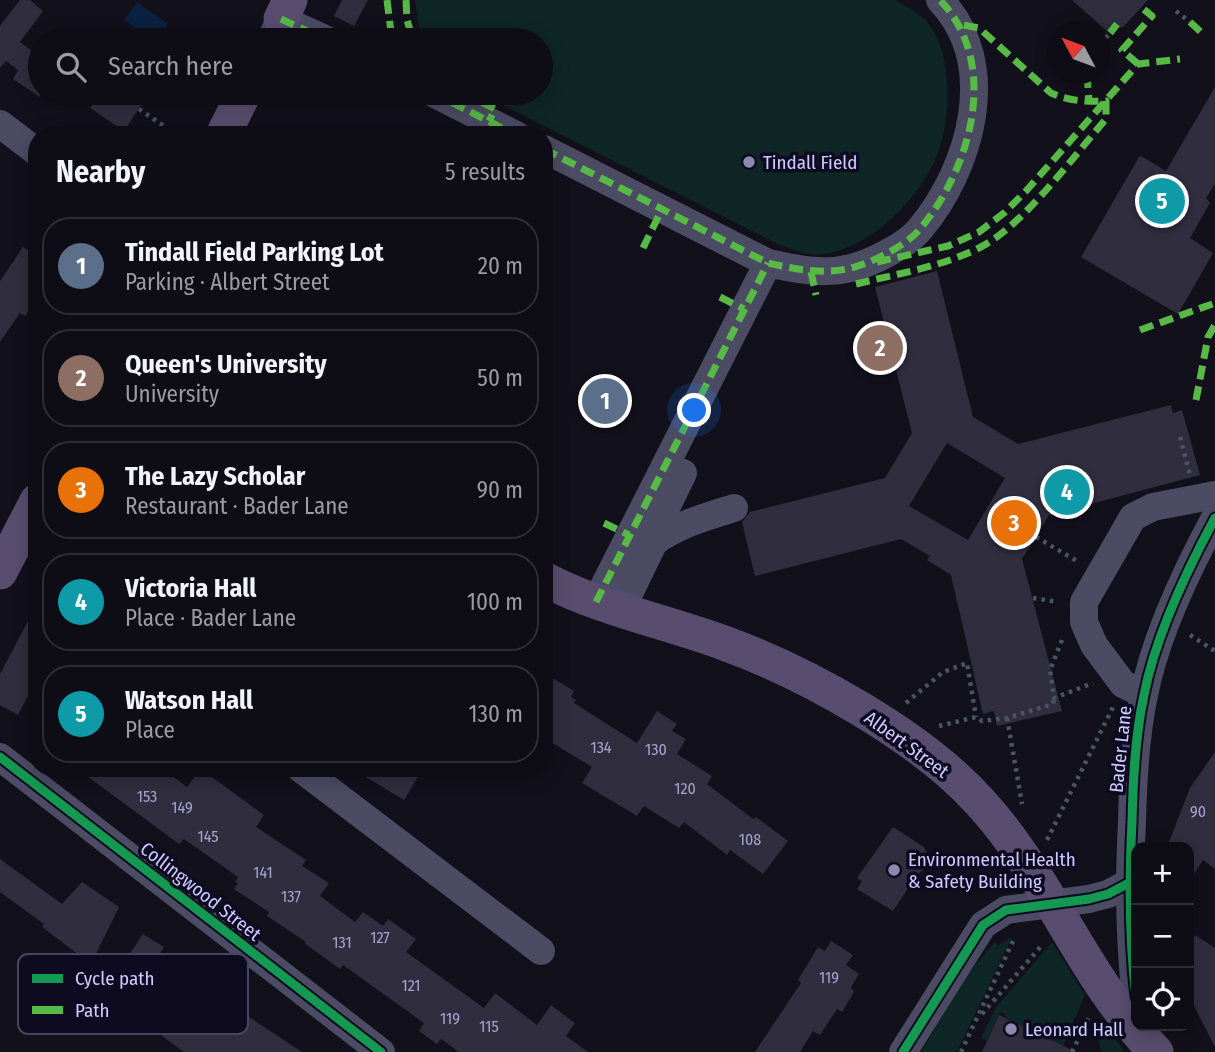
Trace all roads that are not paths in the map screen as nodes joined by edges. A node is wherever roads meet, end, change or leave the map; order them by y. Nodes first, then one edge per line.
1 (940, 0) edge
2 (280, 20) edge
3 (299, 28) edge
4 (238, 105) edge
5 (457, 105) edge
6 (0, 124) edge
7 (228, 126) edge
8 (498, 126) edge
9 (28, 145) edge
10 (553, 154) edge
11 (768, 263) junction
12 (684, 473) dead end
13 (1215, 495) edge
14 (734, 508) dead end
15 (28, 518) edge
16 (1215, 518) edge
17 (654, 542) junction
18 (0, 572) edge
19 (553, 583) edge
20 (608, 606) junction
21 (1144, 694) junction
22 (0, 757) edge
23 (312, 777) edge
24 (1129, 883) junction
25 (1051, 920) junction
26 (541, 951) dead end
27 (1134, 968) edge
28 (1147, 1039) edge
29 (381, 1052) edge
30 (903, 1052) edge

1 - 11 street
2 - 3 street
4 - 7 main road
5 - 8 street
6 - 9 street
10 - 11 street
11 - 20 street
12 - 17 street
13 - 21 street
14 - 17 street
15 - 18 main road
16 - 21 street, Bader Lane
17 - 20 street
19 - 20 main road, Albert Street
20 - 25 main road, Albert Street
21 - 24 street, Bader Lane
22 - 29 street, Collingwood Street
23 - 26 street
24 - 25 street
24 - 27 street, Bader Lane
25 - 28 main road, Albert Street
25 - 30 street

